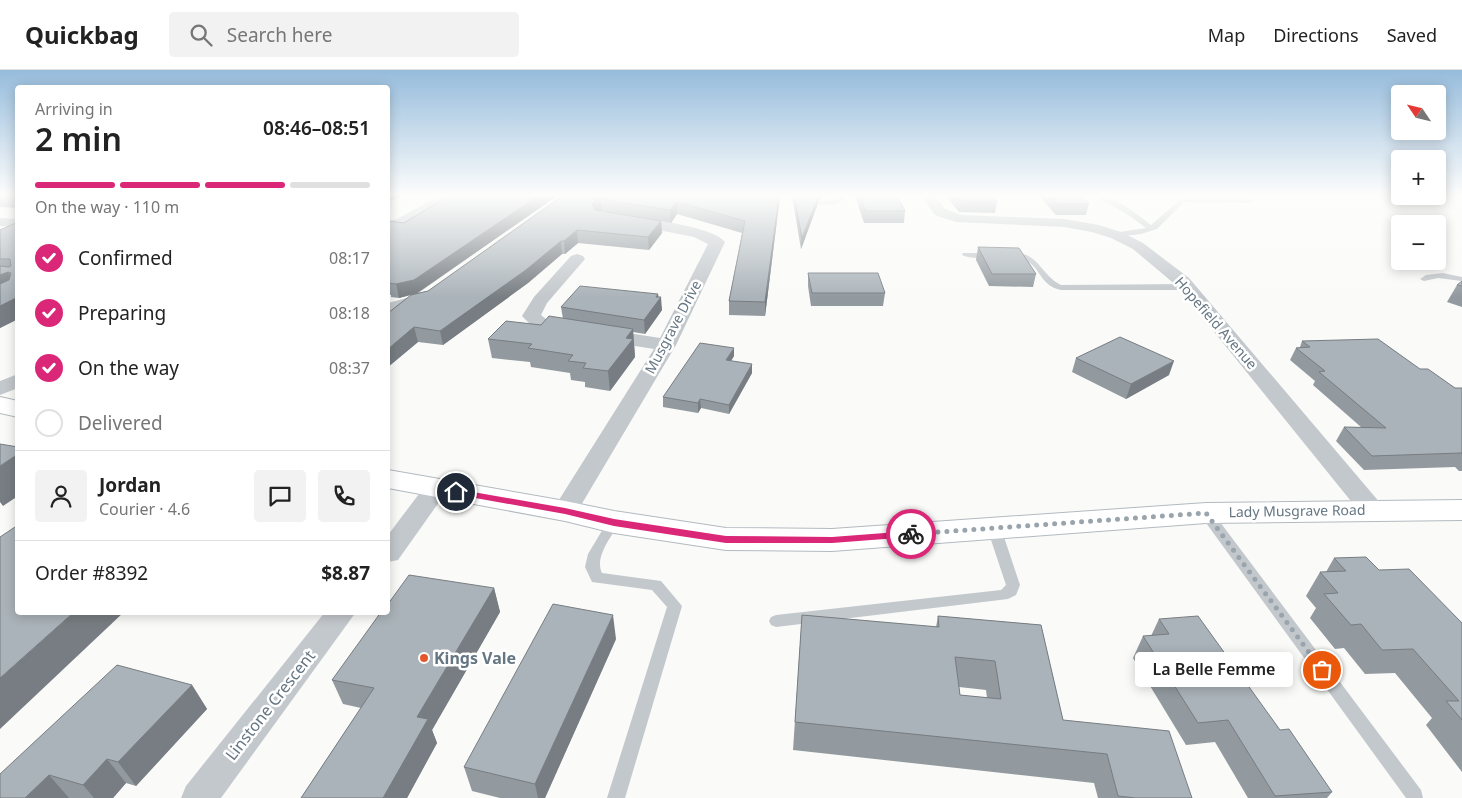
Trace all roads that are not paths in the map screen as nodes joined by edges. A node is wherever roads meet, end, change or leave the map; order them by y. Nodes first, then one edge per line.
1 (681, 230) edge
2 (1100, 230) edge
3 (1140, 230) edge
4 (1116, 235) junction
5 (966, 254) dead end
6 (577, 260) dead end
7 (1424, 279) dead end
8 (1462, 279) edge
9 (1187, 287) junction
10 (436, 291) edge
11 (390, 308) edge
12 (666, 344) junction
13 (15, 382) edge
14 (0, 389) edge
15 (0, 405) edge
16 (15, 408) edge
17 (390, 479) edge
18 (438, 488) junction
19 (1372, 510) junction
20 (1462, 510) edge
21 (565, 511) junction
22 (1206, 513) junction
23 (614, 522) junction
24 (994, 528) junction
25 (390, 551) edge
26 (340, 615) edge
27 (776, 621) dead end
28 (1415, 796) dead end
29 (199, 798) edge
30 (616, 798) edge

1 - 12 street, Musgrave Drive
2 - 4 street, Hopefield Avenue
3 - 4 lane
4 - 9 street, Hopefield Avenue
5 - 9 lane
6 - 12 street
7 - 8 lane
9 - 19 street, Hopefield Avenue
10 - 11 street
12 - 21 street, Musgrave Drive
13 - 14 street
15 - 16 main road
17 - 18 main road, Lady Musgrave Road
18 - 21 main road, Lady Musgrave Road
18 - 25 street
19 - 20 main road, Lady Musgrave Road
19 - 22 main road, Lady Musgrave Road
21 - 23 main road, Lady Musgrave Road
22 - 24 main road, Lady Musgrave Road
22 - 28 lane
23 - 24 main road, Lady Musgrave Road
23 - 30 lane
24 - 27 lane
26 - 29 street, Linstone Crescent

